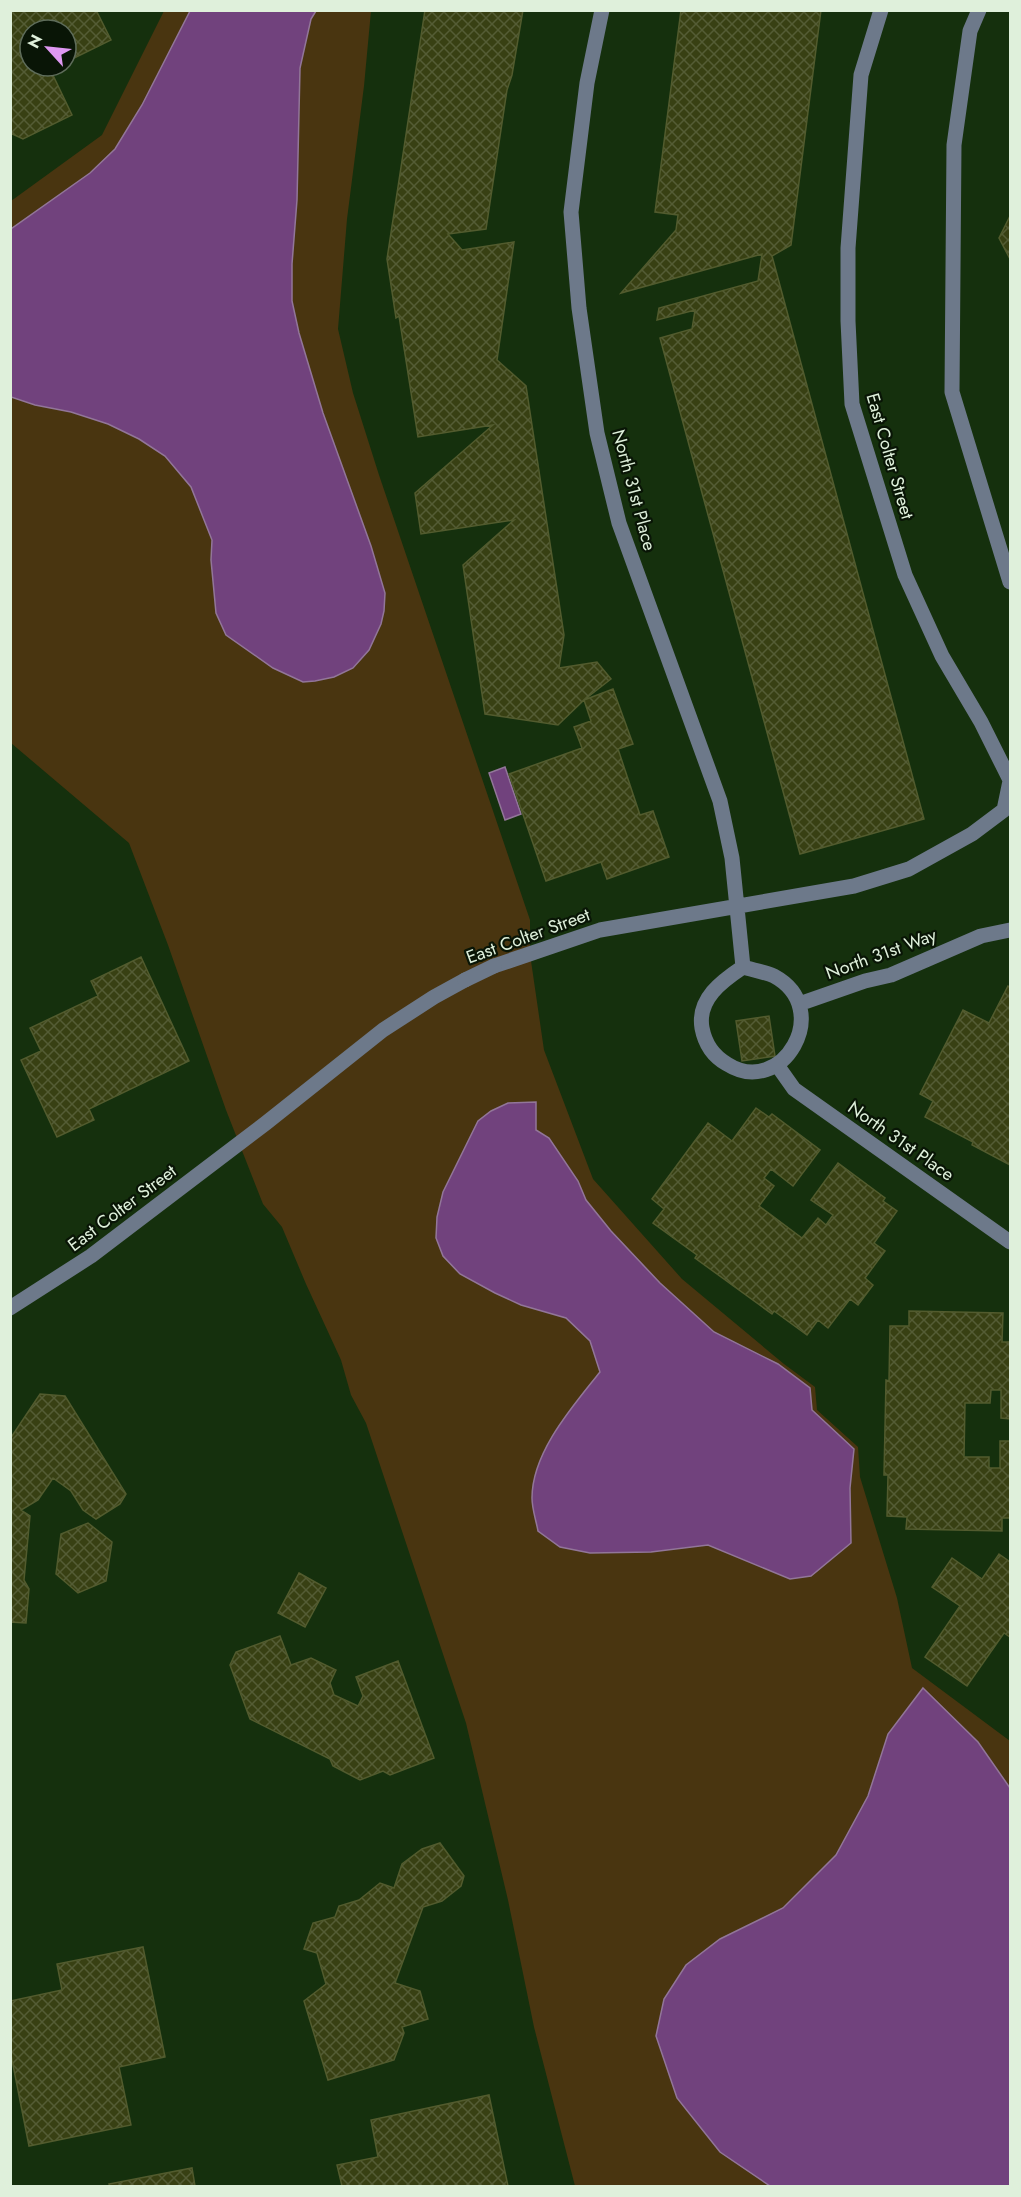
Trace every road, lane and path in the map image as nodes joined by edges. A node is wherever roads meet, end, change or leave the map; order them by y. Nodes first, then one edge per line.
1 (602, 10) edge
2 (881, 10) edge
3 (979, 10) edge
4 (1011, 582) edge
5 (1011, 780) edge
6 (736, 907) junction
7 (1011, 930) edge
8 (743, 967) junction
9 (799, 1004) junction
10 (777, 1065) junction
11 (1011, 1242) edge
12 (10, 1308) edge

1 - 6 street, North 31st Place
2 - 5 street, East Colter Street
3 - 4 street
5 - 6 street, East Colter Street
6 - 8 street, North 31st Place
6 - 12 street, East Colter Street, bridge
7 - 9 street, North 31st Way
8 - 9 street
8 - 10 street
9 - 10 street
10 - 11 street, North 31st Place

